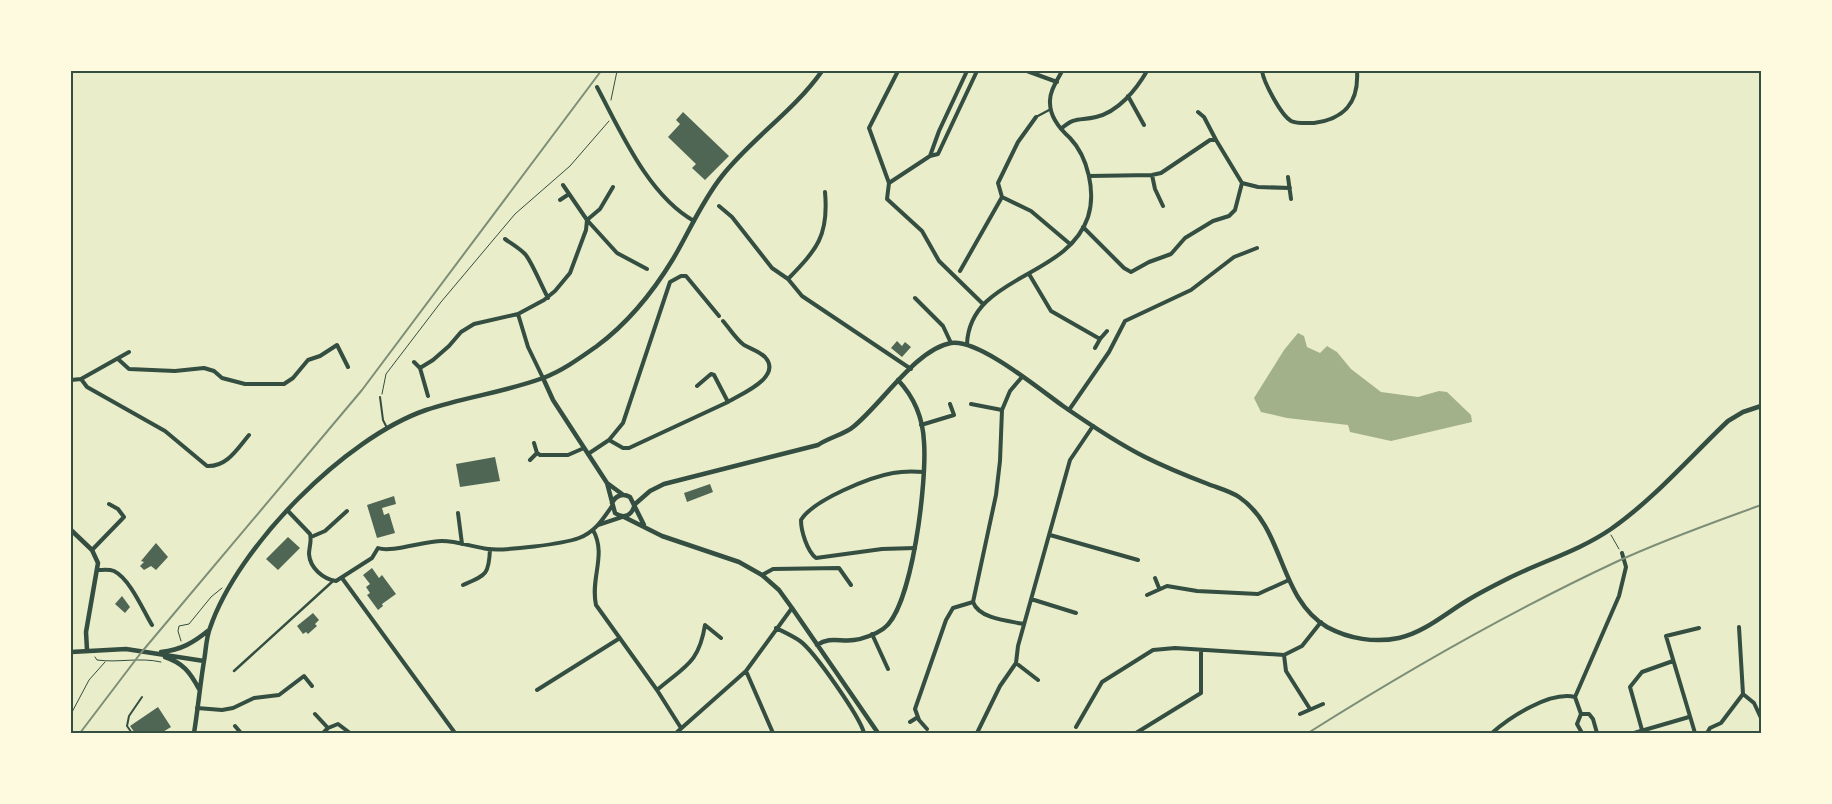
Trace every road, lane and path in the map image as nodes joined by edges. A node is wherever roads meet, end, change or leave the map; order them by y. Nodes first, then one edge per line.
1 (617, 71) edge
2 (822, 71) edge
3 (898, 71) edge
4 (967, 71) edge
5 (977, 71) edge
6 (1027, 71) edge
7 (1062, 71) edge
8 (1147, 71) edge
9 (1262, 71) edge
10 (1358, 71) edge
11 (1057, 82) junction
12 (597, 87) dead end
13 (1128, 96) junction
14 (609, 109) junction
15 (1051, 109) junction
16 (1198, 112) dead end
17 (613, 117) junction
18 (1036, 117) joint
19 (1144, 125) dead end
20 (1061, 129) junction
21 (1216, 140) junction
22 (930, 156) junction
23 (1152, 175) junction
24 (1089, 176) junction
25 (1288, 177) dead end
26 (890, 183) junction
27 (1242, 183) junction
28 (563, 185) dead end
29 (613, 187) dead end
30 (1290, 188) junction
31 (825, 192) dead end
32 (569, 194) junction
33 (1002, 197) junction
34 (1291, 198) dead end
35 (560, 200) dead end
36 (719, 206) dead end
37 (1163, 206) dead end
38 (587, 220) junction
39 (694, 221) junction
40 (1083, 227) junction
41 (505, 239) dead end
42 (1070, 244) junction
43 (1256, 248) dead end
44 (647, 269) dead end
45 (960, 271) joint
46 (1029, 274) junction
47 (954, 276) junction
48 (788, 279) junction
49 (548, 298) junction
50 (915, 298) dead end
51 (983, 304) junction
52 (518, 314) junction
53 (719, 316) dead end
54 (723, 321) dead end
55 (1107, 331) dead end
56 (1100, 339) junction
57 (951, 343) junction
58 (968, 344) junction
59 (1095, 348) dead end
60 (129, 352) dead end
61 (118, 359) junction
62 (414, 362) dead end
63 (348, 367) dead end
64 (420, 368) junction
65 (911, 369) junction
66 (1022, 377) junction
67 (543, 378) junction
68 (81, 379) junction
69 (71, 380) edge
70 (898, 380) junction
71 (697, 386) dead end
72 (380, 396) joint
73 (428, 396) dead end
74 (728, 402) junction
75 (950, 404) dead end
76 (971, 404) dead end
77 (1761, 406) edge
78 (1002, 410) junction
79 (1069, 410) junction
80 (921, 425) junction
81 (1093, 426) junction
82 (387, 428) junction
83 (249, 434) dead end
84 (609, 440) junction
85 (534, 443) dead end
86 (584, 448) junction
87 (537, 453) junction
88 (588, 454) junction
89 (530, 460) dead end
90 (924, 472) junction
91 (607, 484) junction
92 (622, 494) junction
93 (109, 504) dead end
94 (612, 504) junction
95 (634, 506) junction
96 (288, 511) junction
97 (348, 511) dead end
98 (458, 513) dead end
99 (623, 517) junction
100 (598, 525) junction
101 (645, 527) junction
102 (71, 530) edge
103 (592, 530) junction
104 (1609, 530) junction
105 (1050, 535) junction
106 (311, 536) junction
107 (462, 544) junction
108 (915, 548) junction
109 (490, 549) junction
110 (92, 550) junction
111 (1622, 553) joint
112 (1138, 560) dead end
113 (98, 570) junction
114 (762, 575) junction
115 (342, 578) junction
116 (1155, 578) dead end
117 (1288, 580) junction
118 (333, 581) junction
119 (229, 585) junction
120 (463, 585) dead end
121 (850, 585) dead end
122 (1159, 588) junction
123 (1147, 595) dead end
124 (1031, 599) junction
125 (973, 602) junction
126 (792, 608) junction
127 (1076, 613) dead end
128 (1321, 622) junction
129 (152, 624) dead end
130 (1024, 624) junction
131 (179, 626) dead end
132 (1739, 627) dead end
133 (776, 628) junction
134 (1699, 628) dead end
135 (209, 630) junction
136 (872, 634) junction
137 (620, 638) junction
138 (721, 638) dead end
139 (817, 645) junction
140 (89, 650) junction
141 (1200, 650) junction
142 (71, 652) edge
143 (154, 652) junction
144 (1284, 655) junction
145 (105, 661) junction
146 (160, 661) dead end
147 (204, 661) junction
148 (1673, 661) junction
149 (1016, 663) junction
150 (888, 668) dead end
151 (234, 670) dead end
152 (746, 671) junction
153 (1038, 680) dead end
154 (312, 686) dead end
155 (199, 689) junction
156 (537, 690) dead end
157 (657, 690) junction
158 (1743, 694) junction
159 (142, 697) dead end
160 (1575, 697) junction
161 (1322, 704) dead end
162 (197, 708) junction
163 (1310, 709) junction
164 (71, 714) edge
165 (315, 714) dead end
166 (1300, 714) dead end
167 (1581, 714) junction
168 (918, 717) junction
169 (1689, 717) junction
170 (1761, 718) edge
171 (910, 722) dead end
172 (235, 726) dead end
173 (1076, 726) dead end
174 (328, 728) junction
175 (681, 728) junction
176 (927, 729) dead end
177 (1642, 730) junction
178 (132, 733) edge
179 (194, 733) edge
180 (241, 733) edge
181 (323, 733) edge
182 (350, 733) edge
183 (455, 733) edge
184 (676, 733) edge
185 (773, 733) edge
186 (864, 733) edge
187 (878, 733) edge
188 (976, 733) edge
189 (1136, 733) edge
190 (1492, 733) edge
191 (1582, 733) edge
192 (1597, 733) edge
193 (1634, 733) edge
194 (1695, 733) edge
195 (1707, 733) edge

1 - 14 path
2 - 39 street
3 - 26 street
4 - 22 street
5 - 22 street
6 - 11 street
7 - 11 street
8 - 13 street
9 - 10 street
11 - 15 street
12 - 14 street
13 - 19 street
13 - 20 street
14 - 17 street
15 - 18 street
15 - 20 street
16 - 21 street
17 - 39 street
17 - 72 path
18 - 33 street
20 - 24 street
21 - 23 street
21 - 27 street
22 - 26 street
23 - 24 street
23 - 37 street
24 - 40 street
25 - 30 street
26 - 47 street
27 - 30 street
27 - 40 street
28 - 32 street
29 - 38 street
30 - 34 street
31 - 48 street
32 - 35 street
32 - 38 street
33 - 42 street
33 - 45 street
36 - 48 street
38 - 44 street
38 - 49 street
39 - 67 street
40 - 42 street
41 - 49 street
42 - 46 street
43 - 79 street
45 - 47 street
46 - 51 street
46 - 56 street
47 - 51 street
48 - 65 street
49 - 52 street
50 - 57 street
51 - 58 street
52 - 64 street
52 - 67 street
53 - 84 street
54 - 74 street
55 - 56 street
56 - 59 street
57 - 58 street
57 - 65 street
58 - 66 street
60 - 61 street
61 - 63 street
61 - 68 street
62 - 64 street
64 - 73 street
65 - 70 street
66 - 78 street
66 - 79 street
67 - 82 street
67 - 86 street
68 - 69 street
68 - 83 street
70 - 80 street
70 - 95 street
71 - 74 street
72 - 82 lane
74 - 84 street
75 - 80 street
76 - 78 street
77 - 104 street
78 - 125 street
79 - 81 street
80 - 90 street
81 - 105 street
81 - 117 street
82 - 96 street
84 - 88 street
85 - 87 street
86 - 87 street
86 - 88 street
87 - 89 street
88 - 91 street
90 - 108 street
90 - 108 street
91 - 92 street
91 - 94 street
92 - 94 street
92 - 95 street
93 - 110 street
94 - 99 street
94 - 100 street
95 - 99 street
95 - 101 street
96 - 106 street
96 - 119 street
97 - 106 street
98 - 107 street
99 - 100 street
99 - 101 street
100 - 103 street
101 - 114 street
102 - 110 street
103 - 109 street
103 - 137 street
104 - 111 path
104 - 128 street
105 - 112 street
105 - 124 street
106 - 118 street
107 - 109 street
107 - 115 street
108 - 136 street
109 - 120 street
110 - 113 street
111 - 160 street
113 - 129 street
113 - 140 street
114 - 121 street
114 - 126 street
115 - 118 street
115 - 183 street
116 - 122 street
117 - 122 street
117 - 128 street
118 - 151 street
119 - 131 path
119 - 135 street
122 - 123 street
124 - 127 street
124 - 130 street
125 - 130 street
125 - 168 street
126 - 133 street
126 - 139 street
128 - 144 street
130 - 149 street
132 - 158 street
133 - 152 street
133 - 186 street
134 - 148 street
135 - 143 street
135 - 147 street
136 - 139 street
136 - 150 street
137 - 156 street
137 - 157 street
138 - 157 street
139 - 187 street
140 - 142 street
140 - 143 street
140 - 145 path
141 - 144 street
141 - 173 street
141 - 189 street
143 - 147 street
143 - 155 street
144 - 163 street
145 - 146 path
145 - 164 path
147 - 155 street
148 - 169 street
148 - 177 street
149 - 153 street
149 - 188 street
152 - 175 street
152 - 185 street
154 - 162 street
155 - 162 street
157 - 175 street
158 - 170 street
158 - 195 street
159 - 178 lane
160 - 167 street
160 - 190 street
161 - 163 street
162 - 179 street
163 - 166 street
165 - 174 street
167 - 191 street
167 - 192 street
168 - 171 street
168 - 176 street
169 - 177 street
169 - 194 street
172 - 180 street
174 - 181 street
174 - 182 street
175 - 184 street
177 - 193 street

